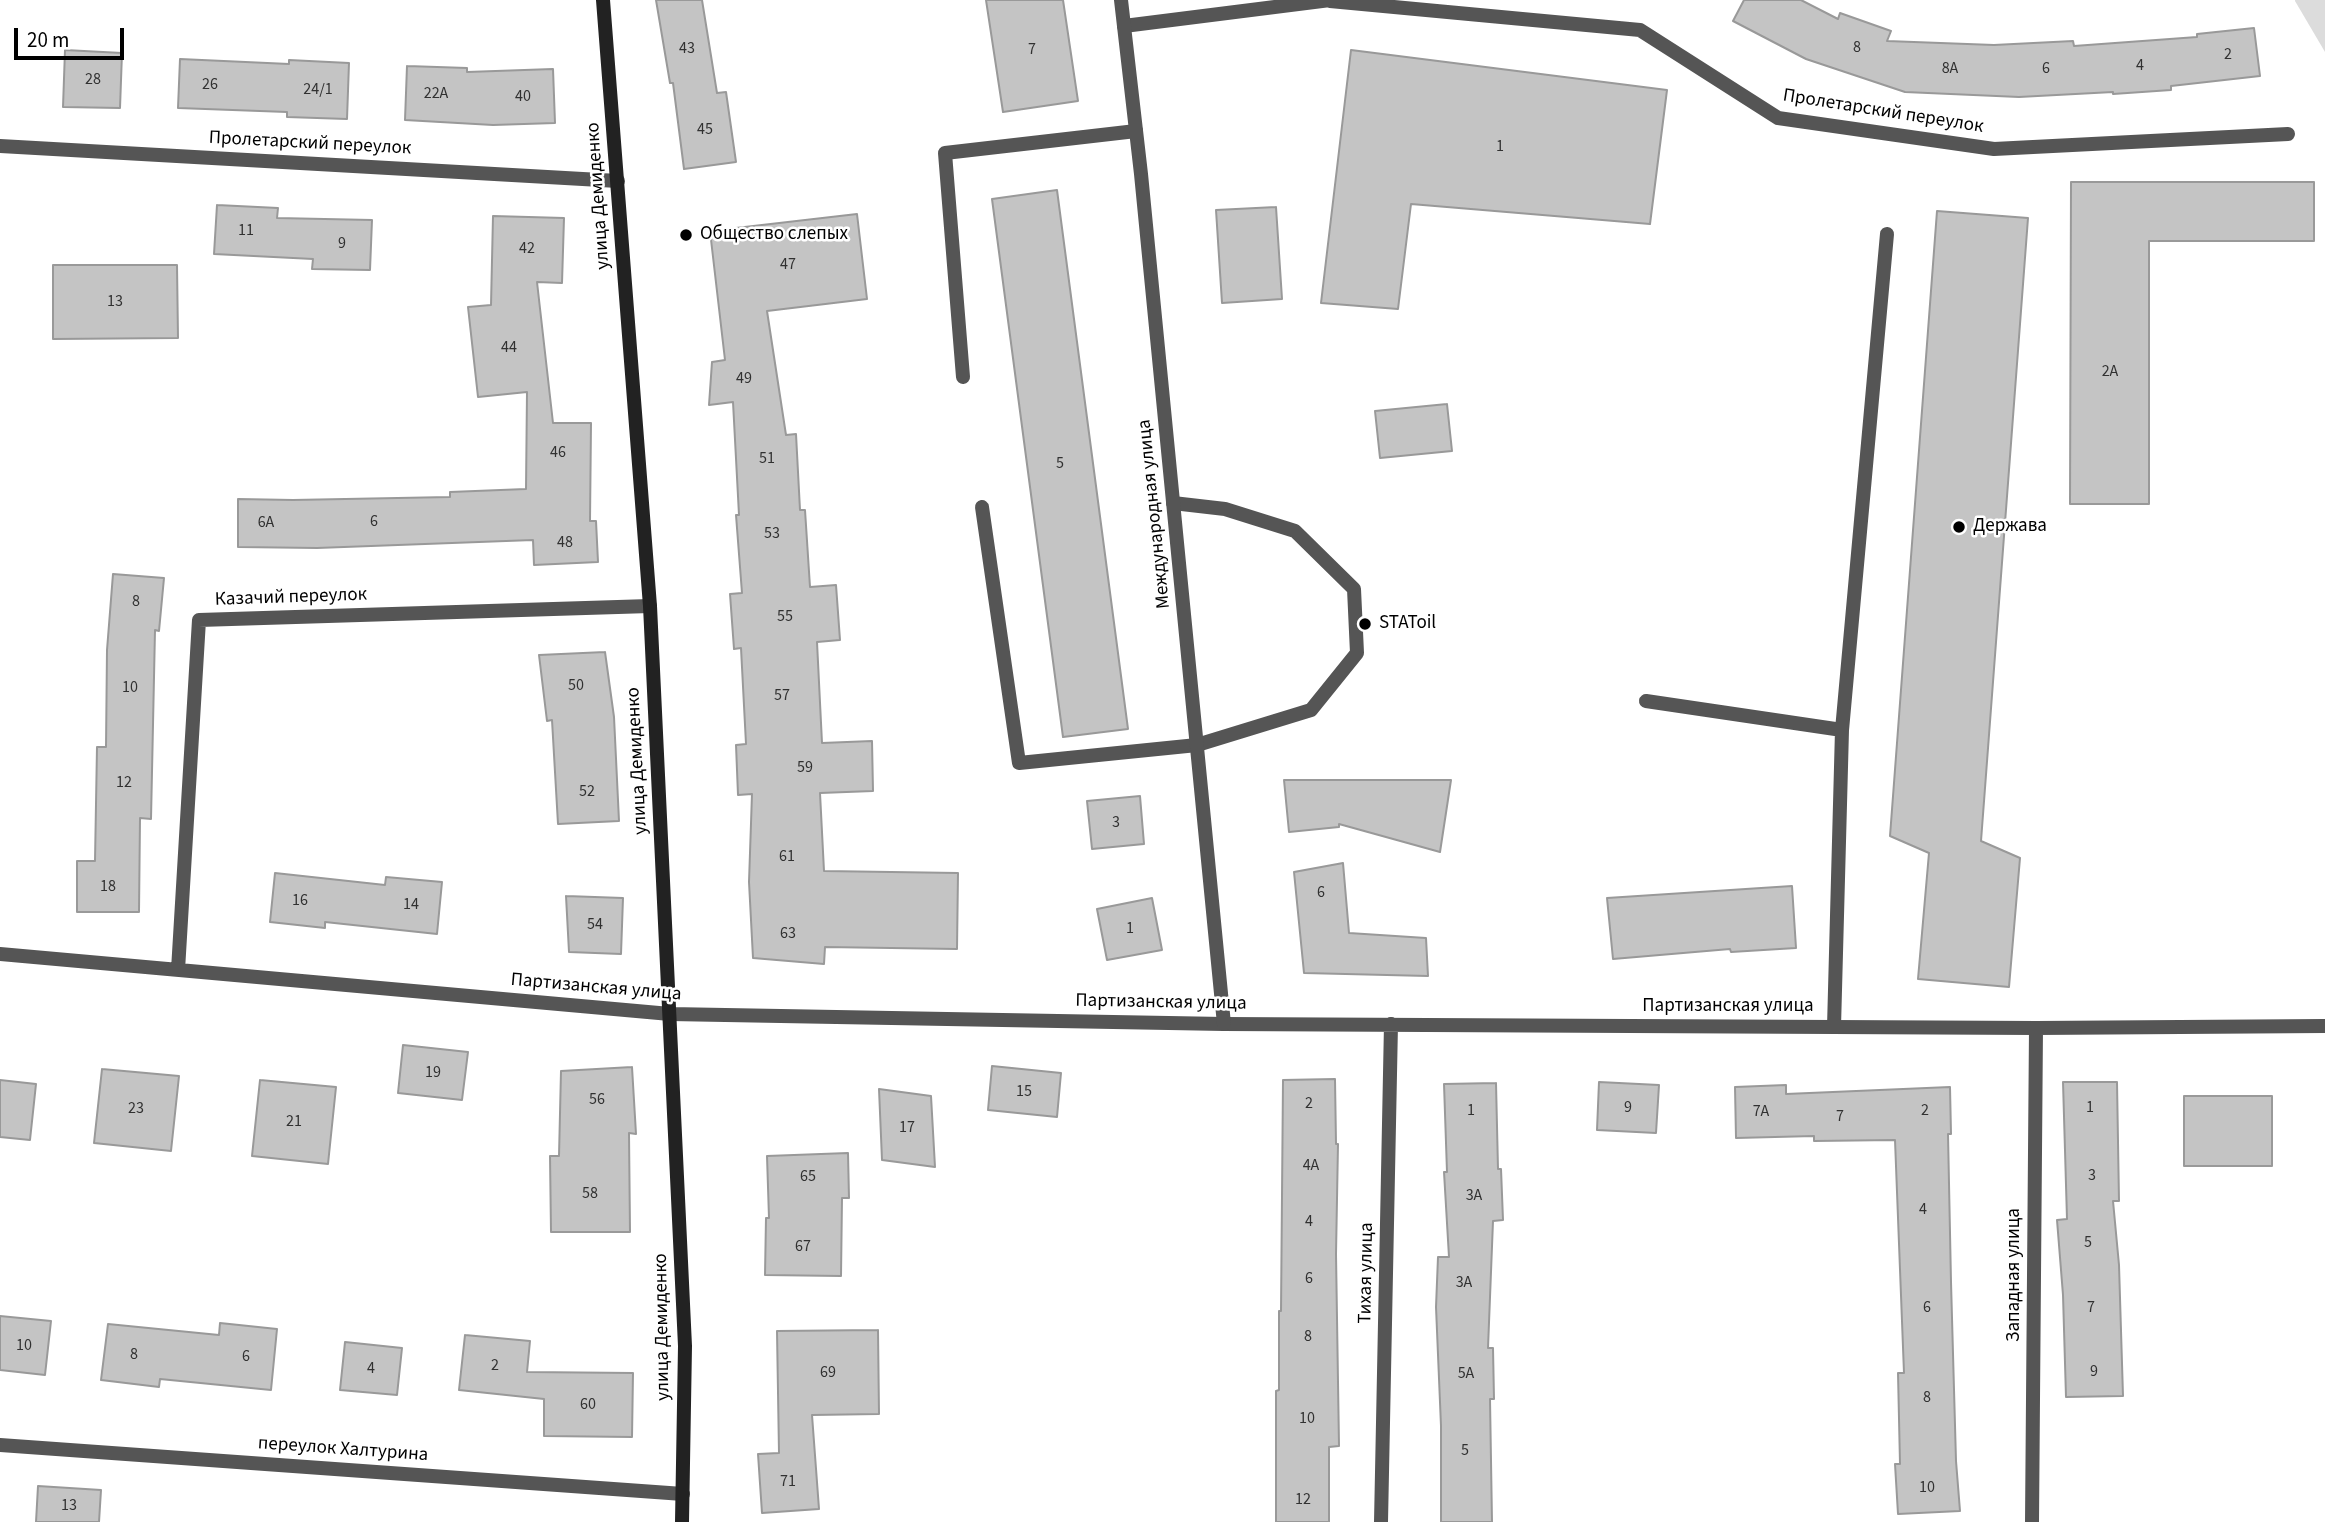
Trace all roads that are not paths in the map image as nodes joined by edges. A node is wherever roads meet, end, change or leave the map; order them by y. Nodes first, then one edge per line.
1 (603, 0) edge
2 (1121, 0) edge
3 (1330, 1) edge
4 (1124, 26) junction
5 (1136, 131) junction
6 (2288, 134) dead end
7 (0, 146) edge
8 (618, 181) junction
9 (1887, 234) dead end
10 (963, 377) dead end
11 (1173, 503) junction
12 (982, 507) dead end
13 (650, 606) junction
14 (1646, 701) dead end
15 (1842, 730) junction
16 (1196, 745) junction
17 (0, 954) edge
18 (178, 970) junction
19 (670, 1014) junction
20 (1224, 1024) junction
21 (1391, 1024) junction
22 (2325, 1026) edge
23 (1833, 1027) junction
24 (2036, 1028) junction
25 (0, 1445) edge
26 (683, 1494) junction
27 (682, 1522) edge
28 (1381, 1522) edge
29 (2032, 1522) edge

1 - 8 main road, улица Демиденко
2 - 4 street, Международная улица
3 - 4 street, Пролетарский переулок
3 - 6 street, Пролетарский переулок
4 - 5 street, Международная улица
5 - 10 street
5 - 11 street, Международная улица
7 - 8 street, Пролетарский переулок
8 - 13 main road, улица Демиденко
9 - 15 street
11 - 16 street, Международная улица
11 - 16 street
12 - 16 street
13 - 18 street, Казачий переулок
13 - 19 main road, улица Демиденко
14 - 15 street
15 - 23 street
16 - 20 street, Международная улица
17 - 18 street, Партизанская улица
18 - 19 street, Партизанская улица
19 - 20 street, Партизанская улица
19 - 26 main road, улица Демиденко
20 - 21 street, Партизанская улица
21 - 23 street, Партизанская улица
21 - 28 street, Тихая улица
22 - 24 street, Партизанская улица
23 - 24 street, Партизанская улица
24 - 29 street, Западная улица
25 - 26 street, переулок Халтурина
26 - 27 main road, улица Демиденко

